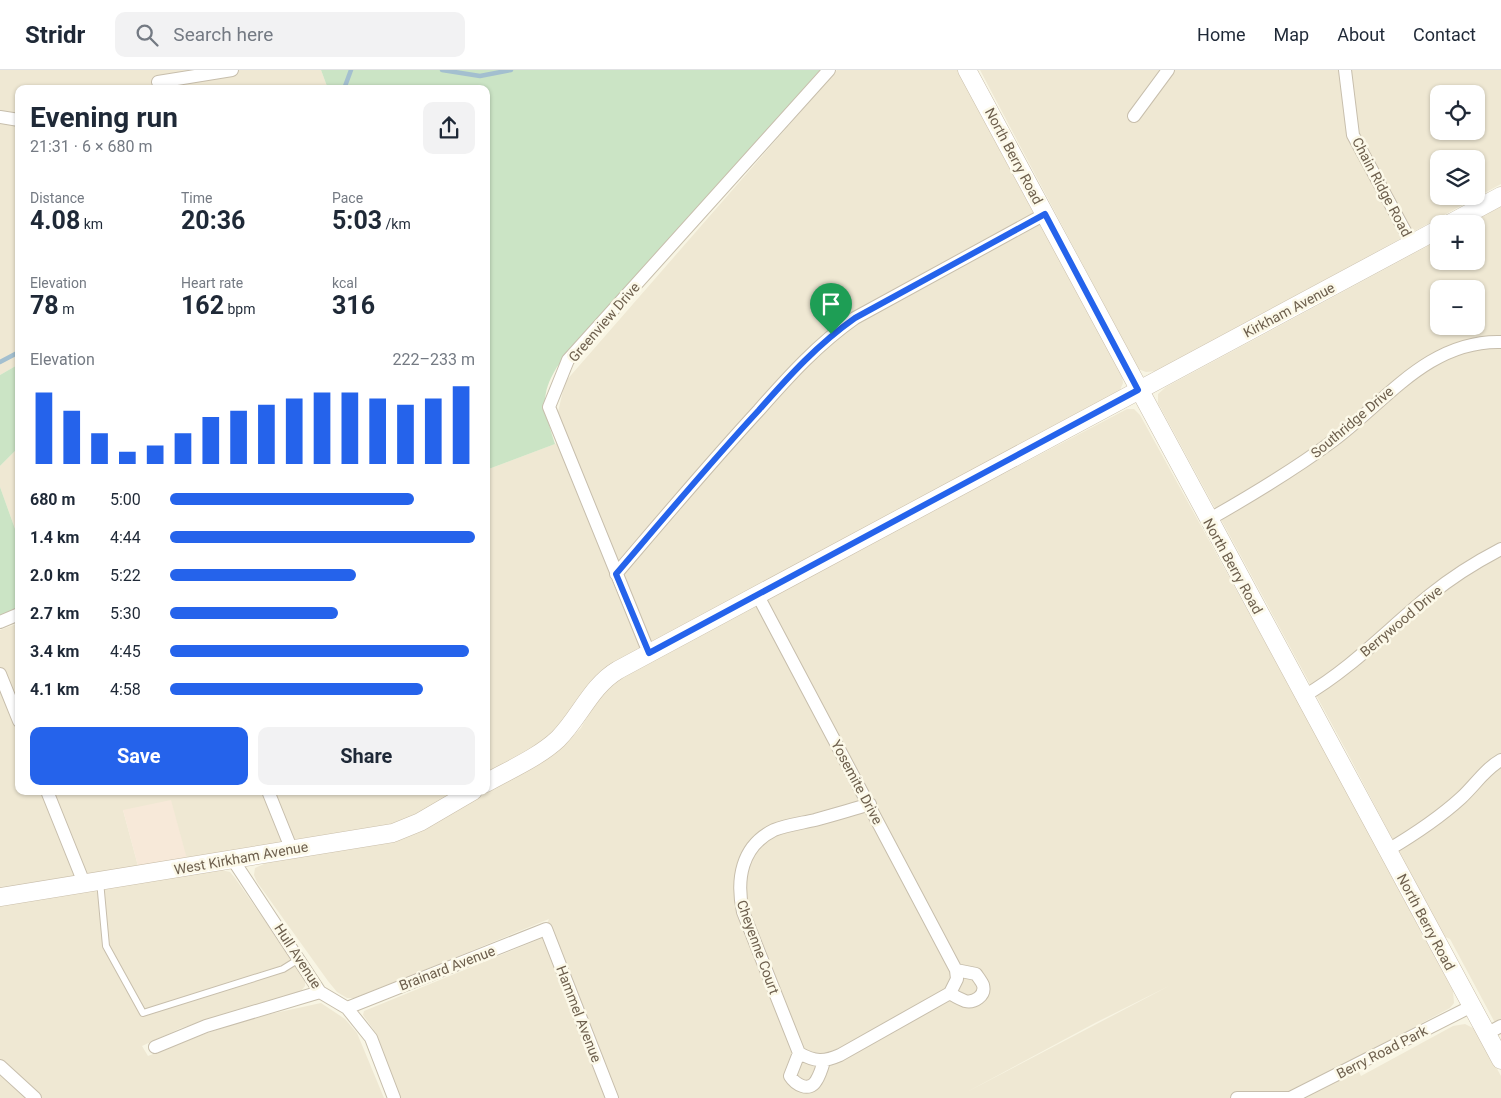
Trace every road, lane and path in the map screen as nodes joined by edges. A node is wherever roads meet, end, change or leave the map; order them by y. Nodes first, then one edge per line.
1 (232, 70) edge
2 (829, 70) edge
3 (967, 70) edge
4 (1168, 70) edge
5 (1345, 70) edge
6 (158, 80) edge
7 (1134, 116) dead end
8 (0, 117) edge
9 (15, 119) edge
10 (1501, 196) edge
11 (1045, 214) junction
12 (1466, 215) edge
13 (1430, 234) edge
14 (1412, 244) junction
15 (1501, 342) edge
16 (1138, 390) junction
17 (1208, 520) junction
18 (1501, 549) edge
19 (616, 574) junction
20 (757, 594) junction
21 (15, 616) edge
22 (0, 622) edge
23 (649, 653) junction
24 (0, 674) edge
25 (1304, 696) junction
26 (15, 711) edge
27 (1501, 760) edge
28 (490, 781) edge
29 (49, 795) edge
30 (270, 795) edge
31 (466, 795) edge
32 (870, 804) junction
33 (291, 848) junction
34 (1388, 850) junction
35 (233, 860) junction
36 (92, 882) junction
37 (0, 898) edge
38 (546, 929) joint
39 (300, 958) junction
40 (956, 975) junction
41 (320, 992) junction
42 (950, 993) junction
43 (1472, 1006) junction
44 (347, 1008) junction
45 (1494, 1030) edge
46 (155, 1047) dead end
47 (799, 1053) junction
48 (1501, 1060) edge
49 (824, 1062) junction
50 (0, 1066) edge
51 (35, 1098) edge
52 (394, 1098) edge
53 (612, 1098) edge
54 (1237, 1098) edge
55 (1243, 1098) edge
56 (1292, 1098) edge

1 - 6 street
2 - 19 street, Greenview Drive
3 - 11 street, North Berry Road
4 - 7 street
5 - 14 street, Chain Ridge Road
8 - 9 street
10 - 12 street
11 - 16 street, North Berry Road
11 - 19 street
13 - 14 street, Kirkham Avenue
14 - 16 street, Kirkham Avenue
15 - 17 street, Southridge Drive
16 - 17 street, North Berry Road
16 - 20 street
17 - 25 street, North Berry Road
18 - 25 street, Berrywood Drive
19 - 23 street, Greenview Drive
20 - 23 street
20 - 32 street, Yosemite Drive
21 - 22 street
23 - 28 street
24 - 26 street
25 - 34 street, North Berry Road
27 - 34 street
29 - 36 street
30 - 33 street
31 - 33 street, West Kirkham Avenue
32 - 40 street, Yosemite Drive
32 - 47 street, Cheyenne Court
33 - 35 street, West Kirkham Avenue
34 - 43 street, North Berry Road
35 - 36 street, West Kirkham Avenue
35 - 39 street, Hull Avenue
36 - 37 street, West Kirkham Avenue
36 - 39 lane
38 - 44 street, Brainard Avenue
38 - 53 street, Hammel Avenue
39 - 41 street, Hull Avenue
40 - 42 street
40 - 42 street
41 - 44 street, Hull Avenue
41 - 46 street
42 - 49 street
43 - 45 street, North Berry Road
43 - 56 street, Berry Road Park
44 - 52 street, Hull Avenue
45 - 48 street, North Berry Road
47 - 49 street
47 - 49 street
50 - 51 street
54 - 55 street, Berry Road Park
55 - 56 street, Berry Road Park

